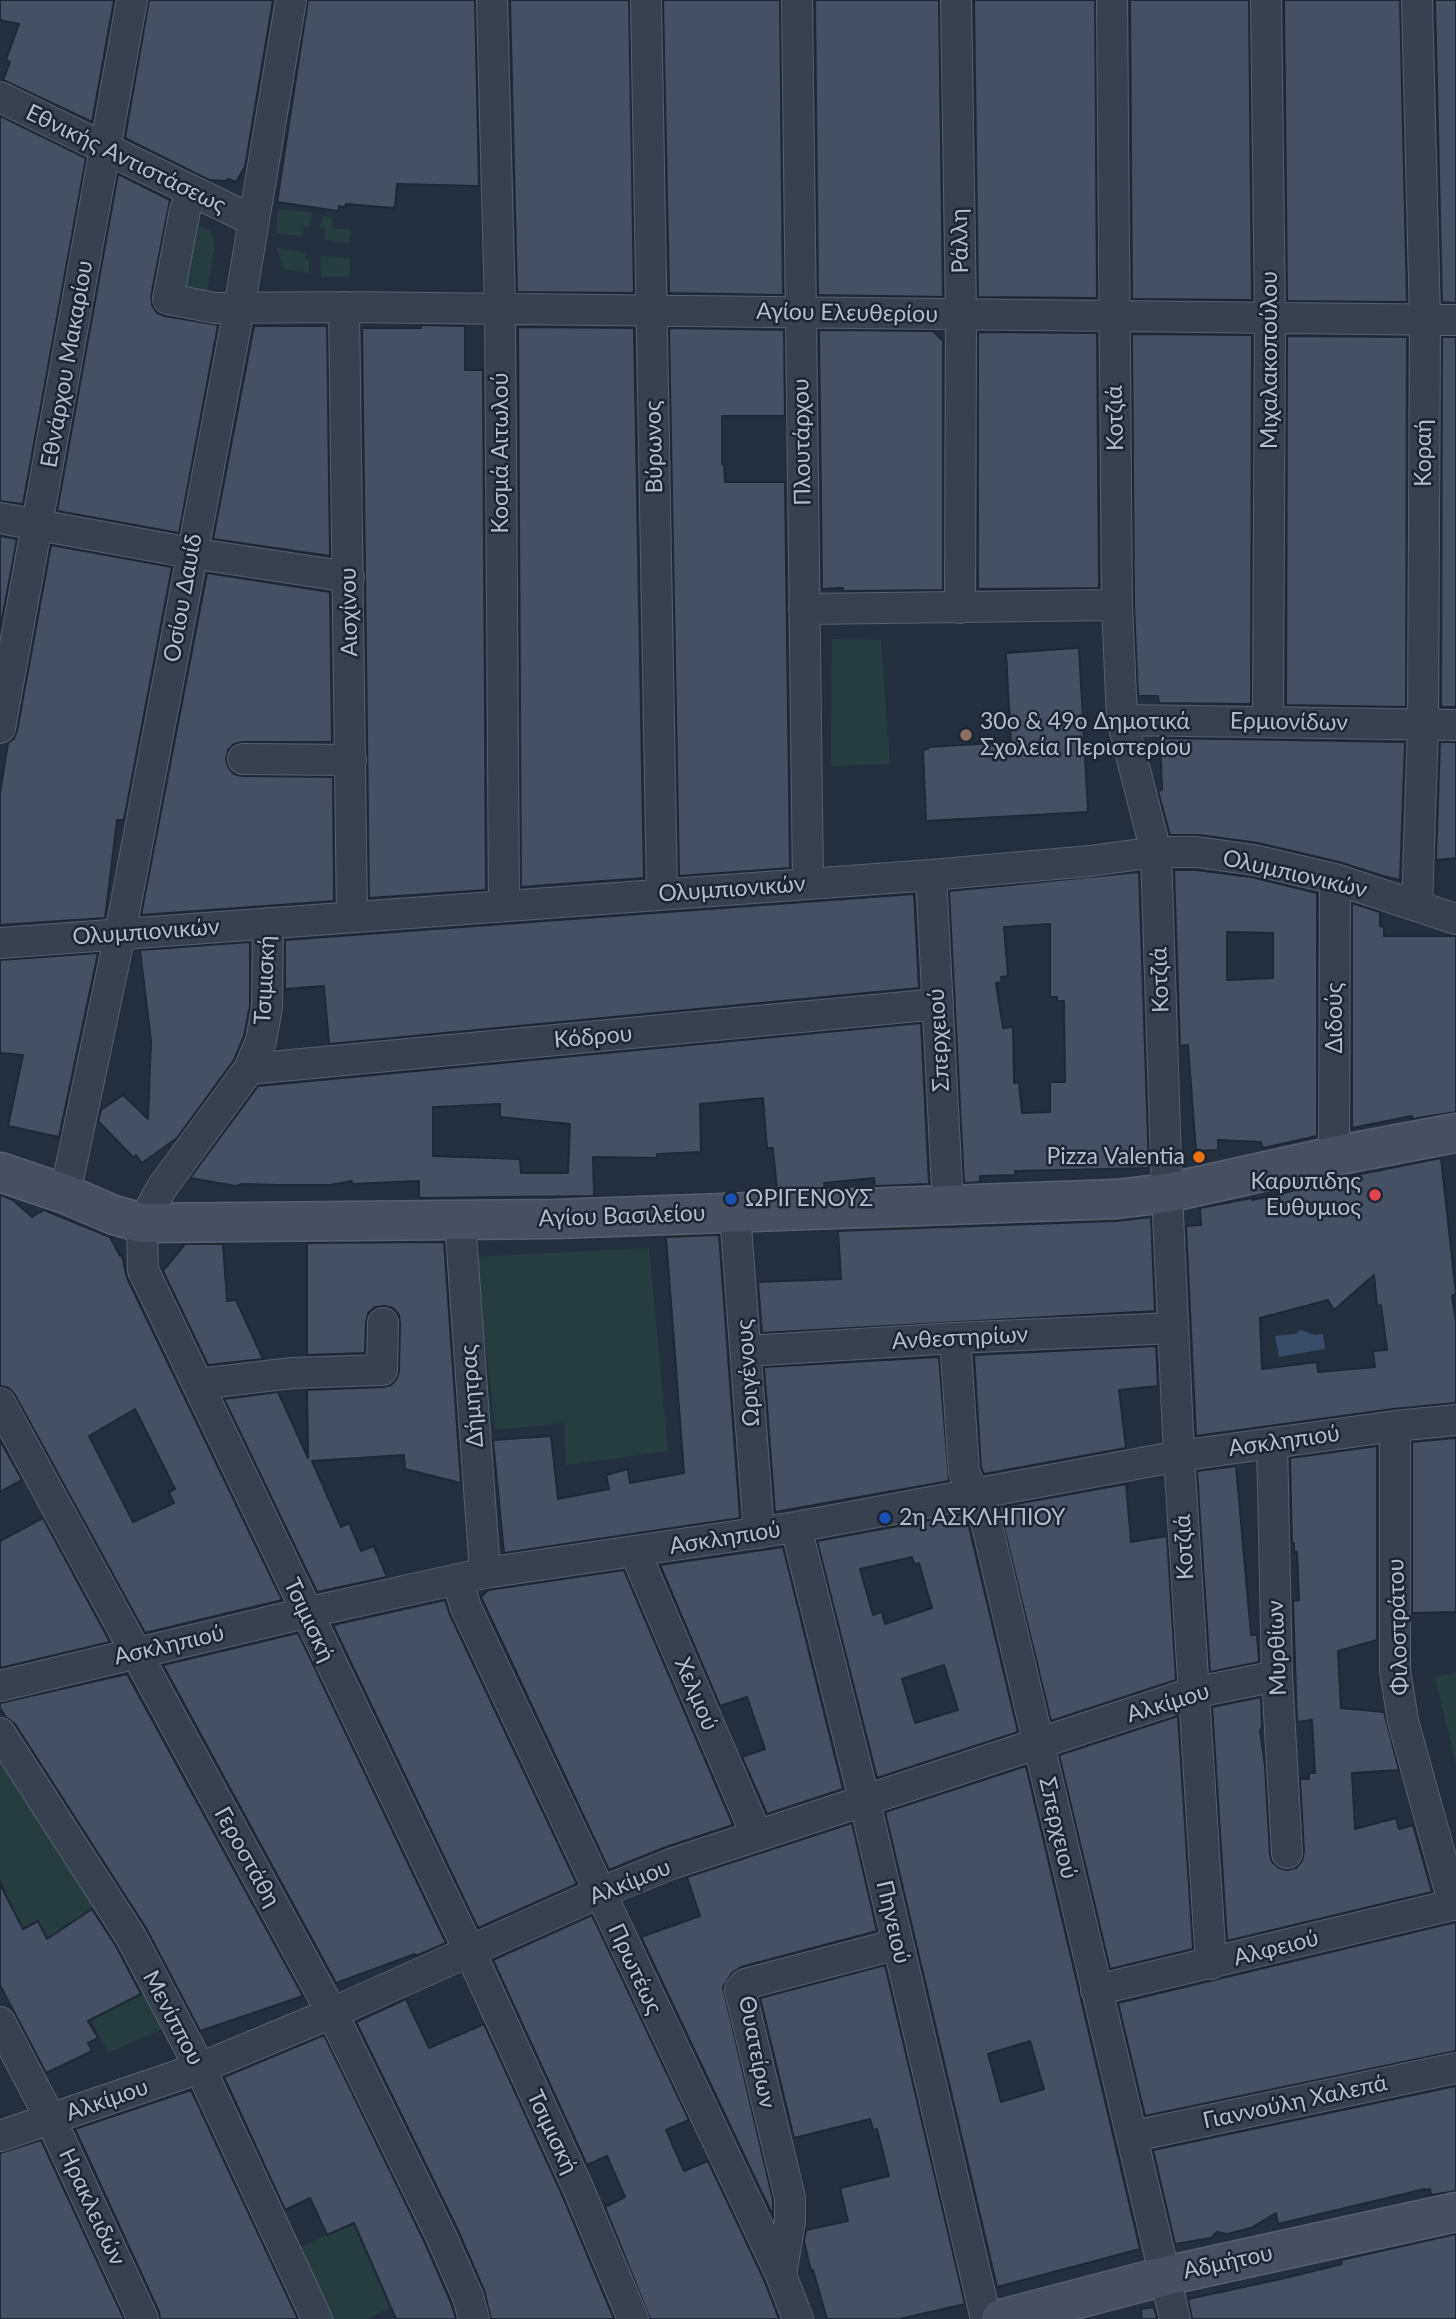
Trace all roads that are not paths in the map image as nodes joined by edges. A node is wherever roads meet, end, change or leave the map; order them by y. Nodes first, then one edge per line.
1 (132, 0) edge
2 (291, 0) edge
3 (492, 0) edge
4 (646, 0) edge
5 (796, 0) edge
6 (956, 0) edge
7 (1112, 0) edge
8 (1266, 0) edge
9 (1417, 0) edge
10 (0, 97) edge
11 (105, 149) junction
12 (193, 192) junction
13 (252, 220) junction
14 (344, 307) junction
15 (239, 309) junction
16 (500, 309) junction
17 (651, 311) junction
18 (801, 313) junction
19 (961, 314) junction
20 (1114, 316) junction
21 (1270, 318) junction
22 (1425, 320) junction
23 (1456, 320) edge
24 (0, 518) edge
25 (38, 525) junction
26 (191, 553) junction
27 (349, 577) junction
28 (1117, 605) junction
29 (960, 607) junction
30 (804, 609) junction
31 (1122, 720) junction
32 (1268, 721) junction
33 (1423, 725) junction
34 (1456, 725) edge
35 (0, 728) edge
36 (243, 759) dead end
37 (351, 760) junction
38 (1156, 852) junction
39 (931, 875) junction
40 (1335, 879) junction
41 (808, 884) junction
42 (662, 894) junction
43 (504, 906) junction
44 (1417, 906) junction
45 (352, 917) junction
46 (1456, 919) edge
47 (268, 923) junction
48 (120, 934) junction
49 (0, 943) edge
50 (938, 1004) junction
51 (249, 1069) junction
52 (1456, 1133) edge
53 (1334, 1156) junction
54 (0, 1172) edge
55 (1167, 1193) junction
56 (65, 1194) junction
57 (948, 1206) junction
58 (735, 1213) junction
59 (460, 1220) junction
60 (142, 1223) junction
61 (383, 1323) dead end
62 (1173, 1328) junction
63 (955, 1338) junction
64 (747, 1351) junction
65 (199, 1384) junction
66 (0, 1404) edge
67 (1456, 1420) edge
68 (1395, 1426) junction
69 (1272, 1443) junction
70 (1179, 1456) junction
71 (971, 1493) junction
72 (796, 1527) junction
73 (759, 1533) junction
74 (635, 1552) junction
75 (471, 1576) junction
76 (306, 1613) junction
77 (135, 1653) junction
78 (1277, 1676) junction
79 (0, 1686) edge
80 (1192, 1693) junction
81 (0, 1733) edge
82 (1039, 1745) junction
83 (864, 1803) junction
84 (757, 1836) junction
85 (1287, 1853) dead end
86 (599, 1893) junction
87 (1455, 1905) edge
88 (898, 1944) junction
89 (470, 1952) junction
90 (1211, 1964) junction
91 (1096, 1990) junction
92 (332, 2012) junction
93 (0, 2022) edge
94 (200, 2068) junction
95 (1456, 2068) edge
96 (51, 2119) junction
97 (0, 2136) edge
98 (1133, 2136) junction
99 (1456, 2212) edge
100 (781, 2275) junction
101 (1165, 2276) junction
102 (143, 2319) edge
103 (317, 2319) edge
104 (474, 2319) edge
105 (633, 2319) edge
106 (798, 2319) edge
107 (986, 2319) edge
108 (1002, 2319) edge
109 (1175, 2319) edge

1 - 11 street, Εθνάρχου Μακαρίου
2 - 13 street, Οσίου Δαυίδ
3 - 16 street, Κοσμά Αιτωλού
4 - 17 street, Βύρωνος
5 - 18 street, Πλουτάρχου
6 - 19 street, Ράλλη
7 - 20 street, Κοτζιά
8 - 21 street, Μιχαλακοπούλου
9 - 22 street, Κοραή
10 - 11 street, Εθνικής Αντιστάσεως
11 - 12 street, Εθνικής Αντιστάσεως
11 - 25 street, Εθνάρχου Μακαρίου
12 - 13 street, Εθνικής Αντιστάσεως
12 - 15 street, Αγίου Ελευθερίου
13 - 15 street, Οσίου Δαυίδ
14 - 15 street, Αγίου Ελευθερίου
14 - 16 street, Αγίου Ελευθερίου
14 - 27 street, Αισχίνου
15 - 26 street, Οσίου Δαυίδ
16 - 17 street, Αγίου Ελευθερίου
16 - 43 street, Κοσμά Αιτωλού
17 - 18 street, Αγίου Ελευθερίου
17 - 42 street, Βύρωνος
18 - 19 street, Αγίου Ελευθερίου
18 - 30 street, Πλουτάρχου
19 - 20 street, Αγίου Ελευθερίου
19 - 29 street, Ράλλη
20 - 21 street, Αγίου Ελευθερίου
20 - 28 street, Κοτζιά
21 - 22 street, Αγίου Ελευθερίου
21 - 32 street, Μιχαλακοπούλου
22 - 23 street, Αγίου Ελευθερίου
22 - 33 street, Κοραή
24 - 25 street
25 - 26 street
25 - 35 street, Εθνάρχου Μακαρίου
26 - 27 street
26 - 48 street, Οσίου Δαυίδ
27 - 37 street, Αισχίνου
28 - 29 street
28 - 31 street, Κοτζιά
29 - 30 street
30 - 41 street, Πλουτάρχου
31 - 32 street, Ερμιονίδων
31 - 38 street, Κοτζιά
32 - 33 street, Ερμιονίδων
33 - 34 street, Ερμιονίδων
33 - 44 street, Κοραή
36 - 37 street
37 - 45 street, Αισχίνου
38 - 39 street, Ολυμπιονικών
38 - 40 street, Ολυμπιονικών
38 - 55 street, Κοτζιά
39 - 41 street, Ολυμπιονικών
39 - 50 street, Σπερχειού
40 - 44 street, Ολυμπιονικών
40 - 53 street, Διδούς
41 - 42 street, Ολυμπιονικών
42 - 43 street, Ολυμπιονικών
43 - 45 street, Ολυμπιονικών
44 - 46 street, Ολυμπιονικών
45 - 47 street, Ολυμπιονικών
47 - 48 street, Ολυμπιονικών
47 - 51 street, Τσιμισκή
48 - 49 street, Ολυμπιονικών
48 - 56 street, Οσίου Δαυίδ
50 - 51 street, Κόδρου
50 - 57 street, Σπερχειού
51 - 60 street, Τσιμισκή
52 - 53 street, Αγίου Βασιλείου
53 - 55 street, Αγίου Βασιλείου
54 - 56 street, Αγίου Βασιλείου
55 - 57 street, Αγίου Βασιλείου
55 - 62 street, Κοτζιά
56 - 60 street, Αγίου Βασιλείου
57 - 58 street, Αγίου Βασιλείου
58 - 59 street, Αγίου Βασιλείου
58 - 64 street, Ωριγένους
59 - 60 street, Αγίου Βασιλείου
59 - 75 street, Δήμητρας
60 - 65 street, Τσιμισκή
61 - 65 street
62 - 63 street, Ανθεστηρίων
62 - 70 street, Κοτζιά
63 - 64 street, Ανθεστηρίων
63 - 71 street, Σπερχειού
64 - 73 street, Ωριγένους
65 - 76 street, Τσιμισκή
66 - 77 street, Γεροστάθη
67 - 68 street, Ασκληπιού
68 - 69 street, Ασκληπιού
68 - 87 street, Φιλοστράτου
69 - 70 street, Ασκληπιού
69 - 78 street, Μυρθίων
70 - 71 street, Ασκληπιού
70 - 80 street, Κοτζιά
71 - 72 street, Ασκληπιού
71 - 82 street, Σπερχειού
72 - 73 street, Ασκληπιού
72 - 83 street, Πηνειού
73 - 74 street, Ασκληπιού
74 - 75 street, Ασκληπιού
74 - 84 street, Χελμού
75 - 76 street, Ασκληπιού
75 - 86 street, Πρωτέως
76 - 77 street, Ασκληπιού
76 - 89 street, Τσιμισκή
77 - 79 street, Ασκληπιού
77 - 92 street, Γεροστάθη
78 - 80 street, Αλκίμου
78 - 85 street, Μυρθίων
80 - 82 street, Αλκίμου
80 - 90 street, Κοτζιά
81 - 94 street, Μενίππου
82 - 83 street, Αλκίμου
82 - 91 street, Σπερχειού
83 - 84 street, Αλκίμου
83 - 88 street, Πηνειού
84 - 86 street, Αλκίμου
86 - 89 street, Αλκίμου
86 - 100 street, Πρωτέως
87 - 90 street, Αλφειού
88 - 100 street, Θυατείρων
88 - 107 street, Πηνειού
89 - 92 street, Αλκίμου
89 - 105 street, Τσιμισκή
90 - 91 street, Αλφειού
91 - 98 street, Σπερχειού
92 - 94 street, Αλκίμου
92 - 104 street, Γεροστάθη
93 - 96 street, Ηρακλειδών
94 - 96 street, Αλκίμου
94 - 103 street, Μενίππου
95 - 98 street, Γιαννούλη Χαλεπά
96 - 97 street, Αλκίμου
96 - 102 street, Ηρακλειδών
98 - 101 street, Σπερχειού
99 - 101 street, Αδμήτου
100 - 106 street, Πρωτέως
101 - 108 street, Αδμήτου
101 - 109 street, Σπερχειού

